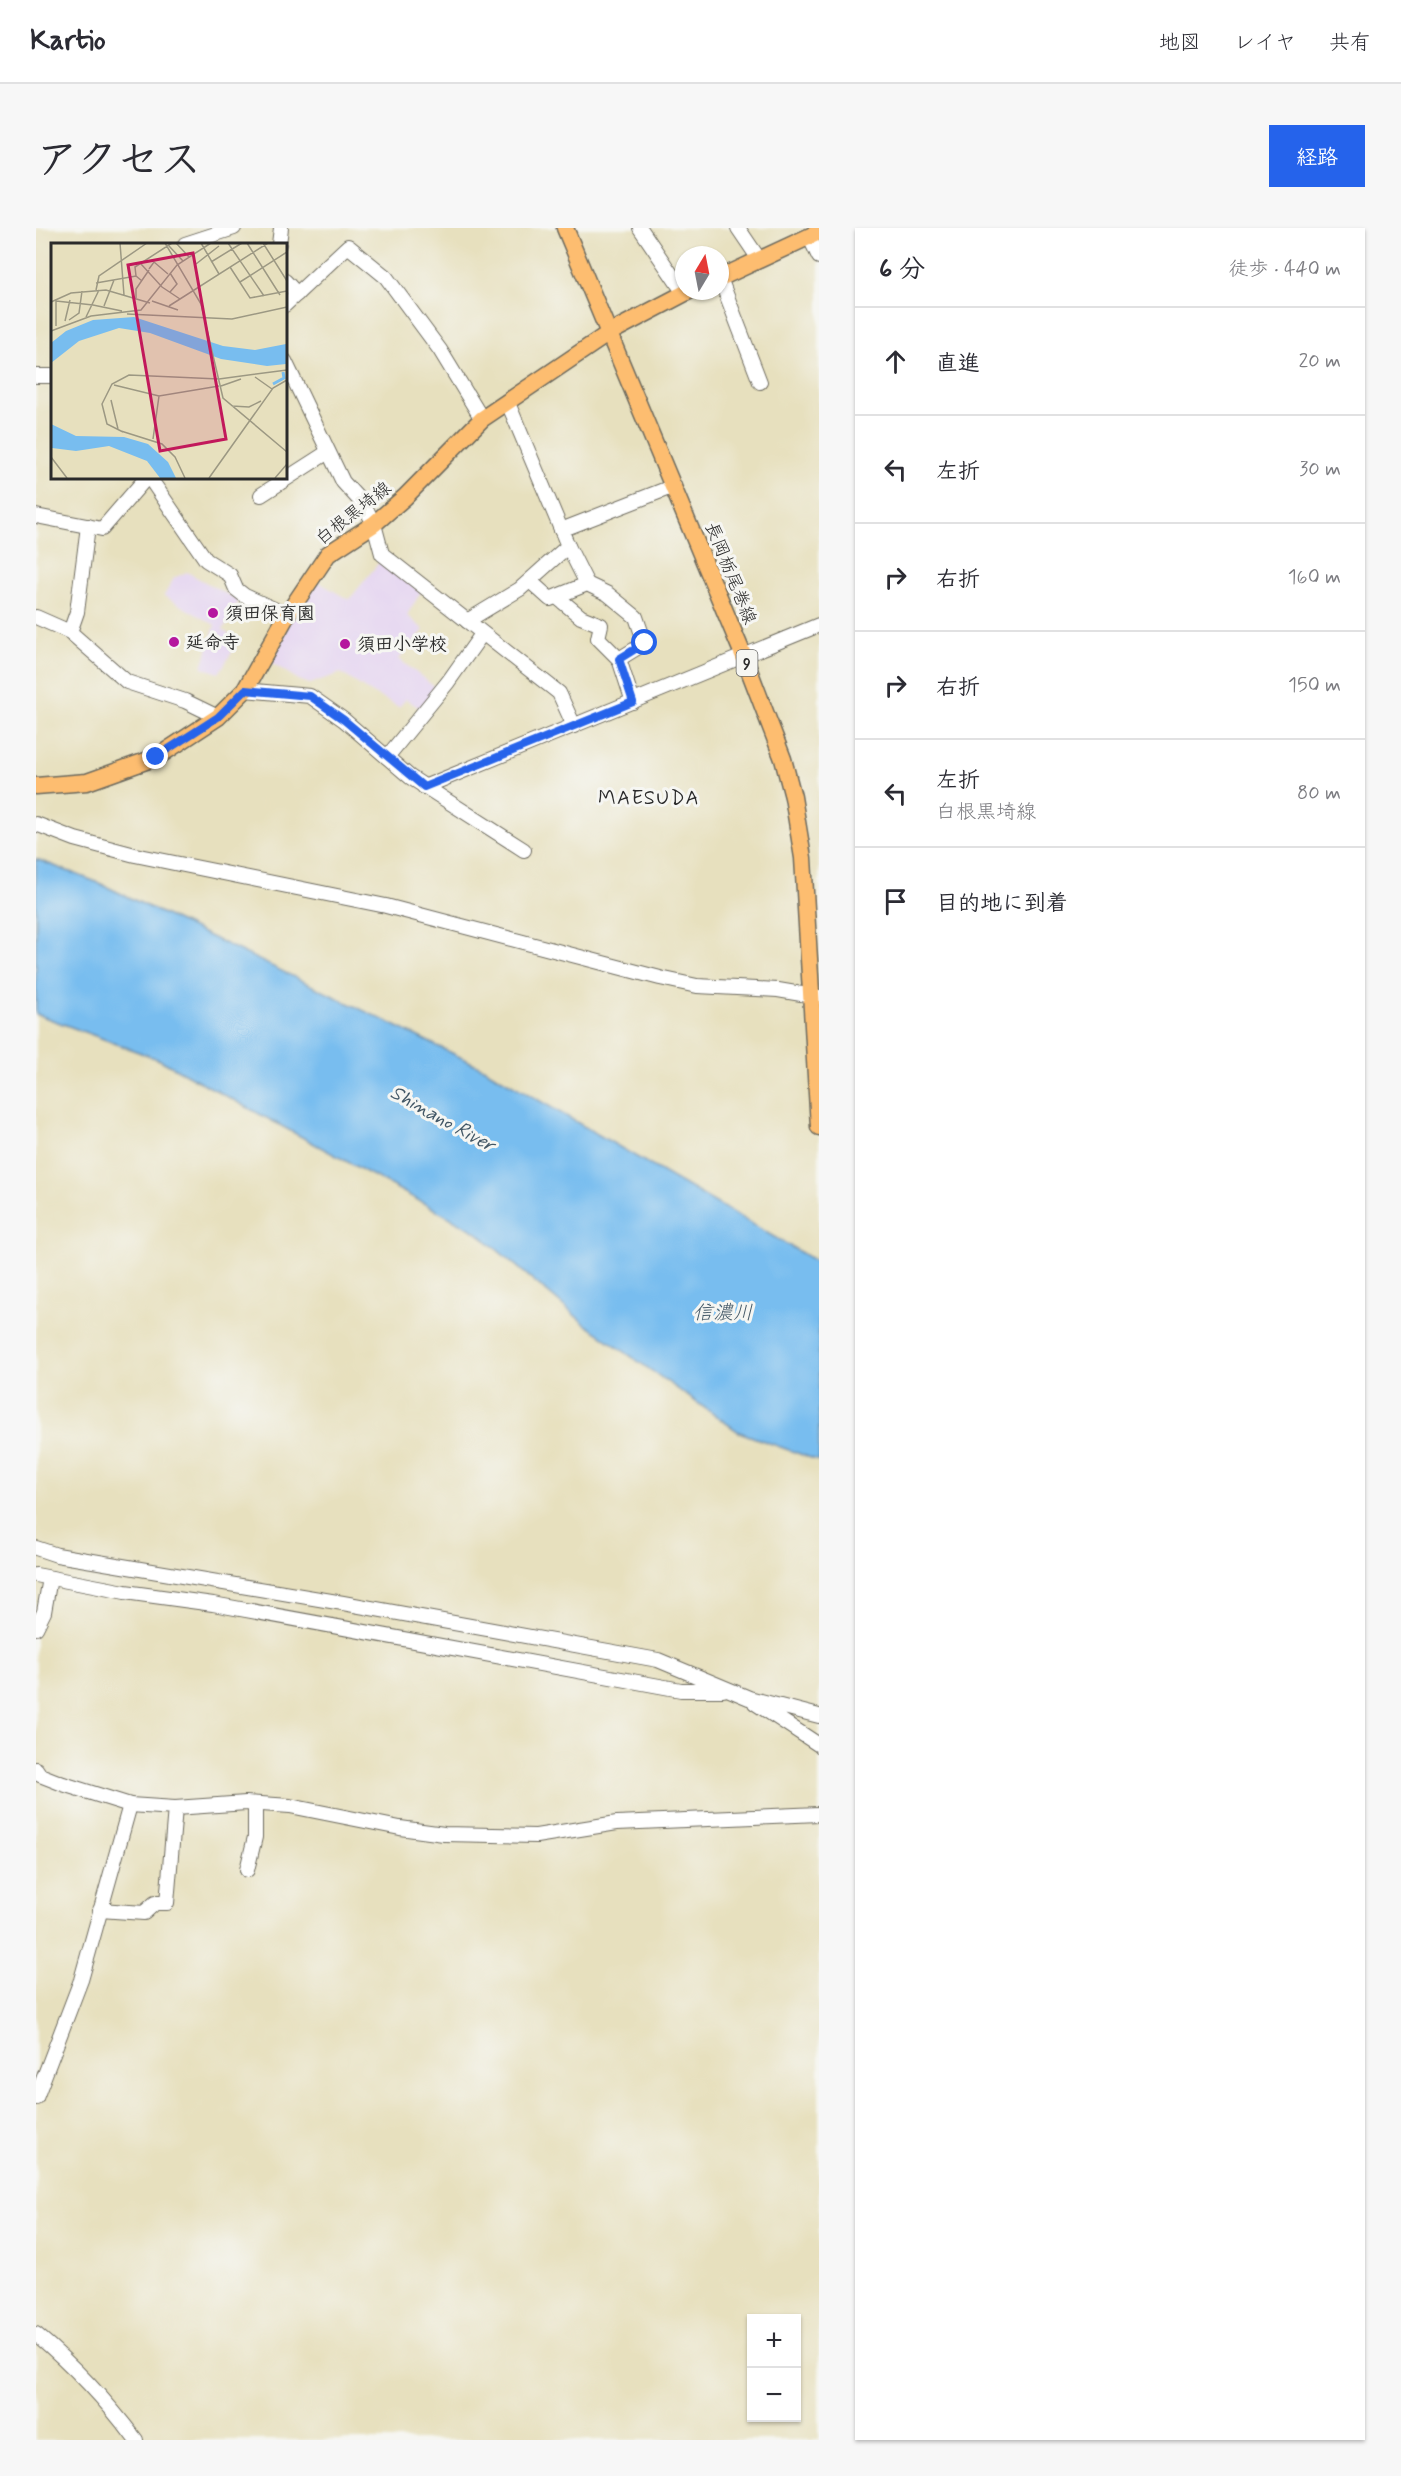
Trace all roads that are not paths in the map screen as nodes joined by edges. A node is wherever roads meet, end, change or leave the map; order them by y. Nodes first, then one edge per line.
1 (234, 228) edge
2 (281, 228) edge
3 (565, 228) edge
4 (640, 228) edge
5 (738, 228) edge
6 (814, 234) edge
7 (193, 243) edge
8 (279, 243) edge
9 (819, 257) edge
10 (759, 260) junction
11 (729, 274) edge
12 (675, 277) edge
13 (286, 282) edge
14 (297, 294) junction
15 (675, 298) edge
16 (728, 300) edge
17 (286, 304) edge
18 (609, 333) junction
19 (286, 363) edge
20 (760, 382) dead end
21 (508, 403) junction
22 (482, 419) junction
23 (328, 452) junction
24 (147, 478) edge
25 (149, 478) edge
26 (674, 486) junction
27 (261, 495) dead end
28 (36, 516) edge
29 (374, 524) junction
30 (88, 526) junction
31 (561, 530) junction
32 (568, 546) junction
33 (530, 581) junction
34 (586, 584) junction
35 (557, 597) junction
36 (287, 615) junction
37 (36, 617) edge
38 (467, 621) junction
39 (819, 625) edge
40 (69, 632) junction
41 (482, 634) junction
42 (744, 657) junction
43 (619, 659) junction
44 (245, 690) junction
45 (633, 702) junction
46 (218, 717) junction
47 (574, 726) junction
48 (387, 757) junction
49 (36, 786) edge
50 (424, 787) junction
51 (36, 824) edge
52 (524, 850) dead end
53 (815, 1001) edge
54 (819, 1127) edge
55 (36, 1548) edge
56 (43, 1576) edge
57 (36, 1628) edge
58 (730, 1690) junction
59 (748, 1698) junction
60 (819, 1716) edge
61 (819, 1745) edge
62 (36, 1769) edge
63 (255, 1803) junction
64 (130, 1805) junction
65 (175, 1808) junction
66 (819, 1814) edge
67 (247, 1870) dead end
68 (100, 1910) junction
69 (36, 2098) edge
70 (36, 2334) edge
71 (136, 2440) edge

1 - 7 street
2 - 8 street
3 - 18 main road, 長岡栃尾巻線 / 9
4 - 12 street
5 - 10 street
6 - 9 street
6 - 10 main road
10 - 11 main road
13 - 14 street
14 - 17 street
14 - 22 street
15 - 18 main road, 白根黒埼線
16 - 20 street
18 - 21 main road, 白根黒埼線
18 - 26 main road, 長岡栃尾巻線 / 9
19 - 23 street
21 - 22 main road, 白根黒埼線
21 - 31 street
22 - 29 main road, 白根黒埼線
23 - 27 street
23 - 29 street
24 - 30 street
25 - 36 street
26 - 31 street
26 - 42 main road, 長岡栃尾巻線 / 9
28 - 30 street
29 - 36 main road, 白根黒埼線
29 - 38 street
30 - 40 street
31 - 32 street
32 - 33 street
32 - 34 street
33 - 35 street
33 - 38 street
34 - 35 street
34 - 43 street
35 - 43 street
36 - 44 main road, 白根黒埼線
37 - 40 street
38 - 41 street
39 - 42 street
40 - 46 street
41 - 47 street
41 - 48 street
42 - 45 street
42 - 53 main road, 長岡栃尾巻線 / 9
43 - 45 street
44 - 46 main road, 白根黒埼線
44 - 48 street
45 - 47 street
46 - 49 main road, 白根黒埼線
47 - 50 street
48 - 50 street
50 - 52 street
51 - 53 street
53 - 54 main road, 長岡栃尾巻線 / 9
55 - 58 street
56 - 57 street
56 - 58 street
58 - 59 street
59 - 60 street
59 - 61 street
62 - 64 street
63 - 65 street
63 - 66 street
63 - 67 street
64 - 65 street
64 - 68 street
65 - 68 street
68 - 69 street
70 - 71 street

